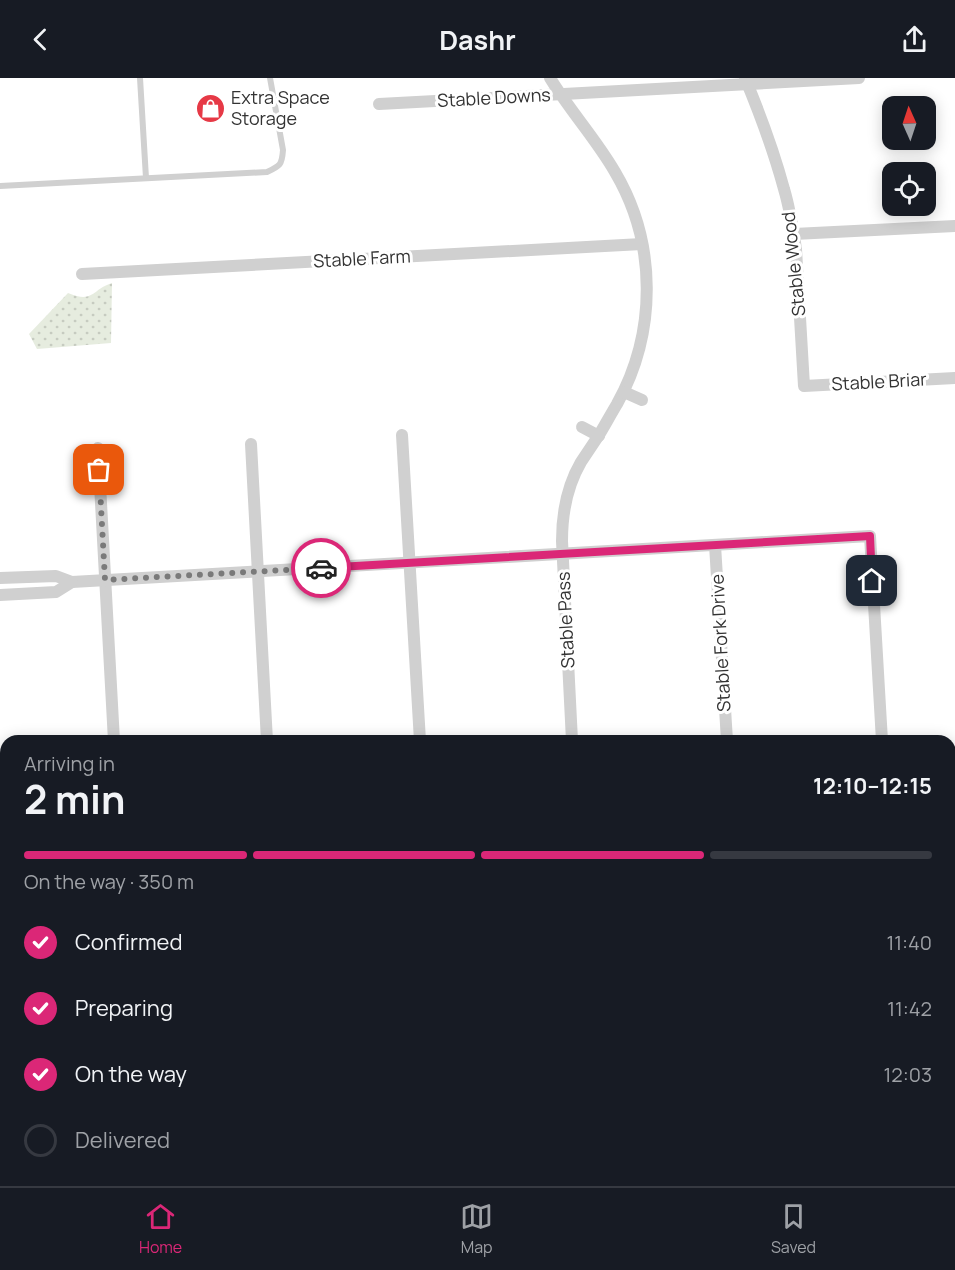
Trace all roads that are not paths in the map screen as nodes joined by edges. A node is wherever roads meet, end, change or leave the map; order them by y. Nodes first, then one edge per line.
1 (140, 78) edge
2 (270, 78) edge
3 (550, 78) edge
4 (859, 78) edge
5 (746, 81) edge
6 (649, 83) edge
7 (560, 94) junction
8 (380, 104) dead end
9 (146, 178) junction
10 (0, 186) edge
11 (955, 226) edge
12 (794, 234) junction
13 (642, 244) junction
14 (82, 274) dead end
15 (955, 378) edge
16 (804, 386) joint
17 (624, 392) junction
18 (642, 400) dead end
19 (582, 427) dead end
20 (402, 435) dead end
21 (598, 436) junction
22 (251, 444) dead end
23 (98, 448) dead end
24 (715, 545) junction
25 (562, 554) junction
26 (410, 563) junction
27 (257, 572) junction
28 (0, 578) edge
29 (105, 580) junction
30 (72, 582) junction
31 (0, 595) edge
32 (114, 735) edge
33 (267, 735) edge
34 (420, 735) edge
35 (572, 735) edge
36 (727, 735) edge
37 (882, 735) edge
38 (0, 760) edge
39 (0, 772) edge

1 - 9 lane
2 - 9 lane
3 - 7 street, Stable Pass
4 - 5 street, Stable Downs
5 - 6 street, Stable Downs
5 - 12 street, Stable Wood
6 - 7 street, Stable Downs
7 - 8 street, Stable Downs
7 - 13 street, Stable Pass
9 - 10 lane
11 - 12 street
12 - 16 street, Stable Wood
13 - 14 street, Stable Farm
13 - 17 street, Stable Pass
15 - 16 street, Stable Briar
17 - 18 street
17 - 21 street, Stable Pass
19 - 21 street
20 - 26 street
21 - 25 street, Stable Pass
22 - 27 street
23 - 29 street
24 - 25 street
24 - 36 street, Stable Fork Drive
24 - 37 street
25 - 26 street
25 - 35 street, Stable Pass
26 - 27 street
26 - 34 street
27 - 29 street
27 - 33 street
28 - 30 street
29 - 30 street
29 - 32 street
30 - 31 street
38 - 39 main road

